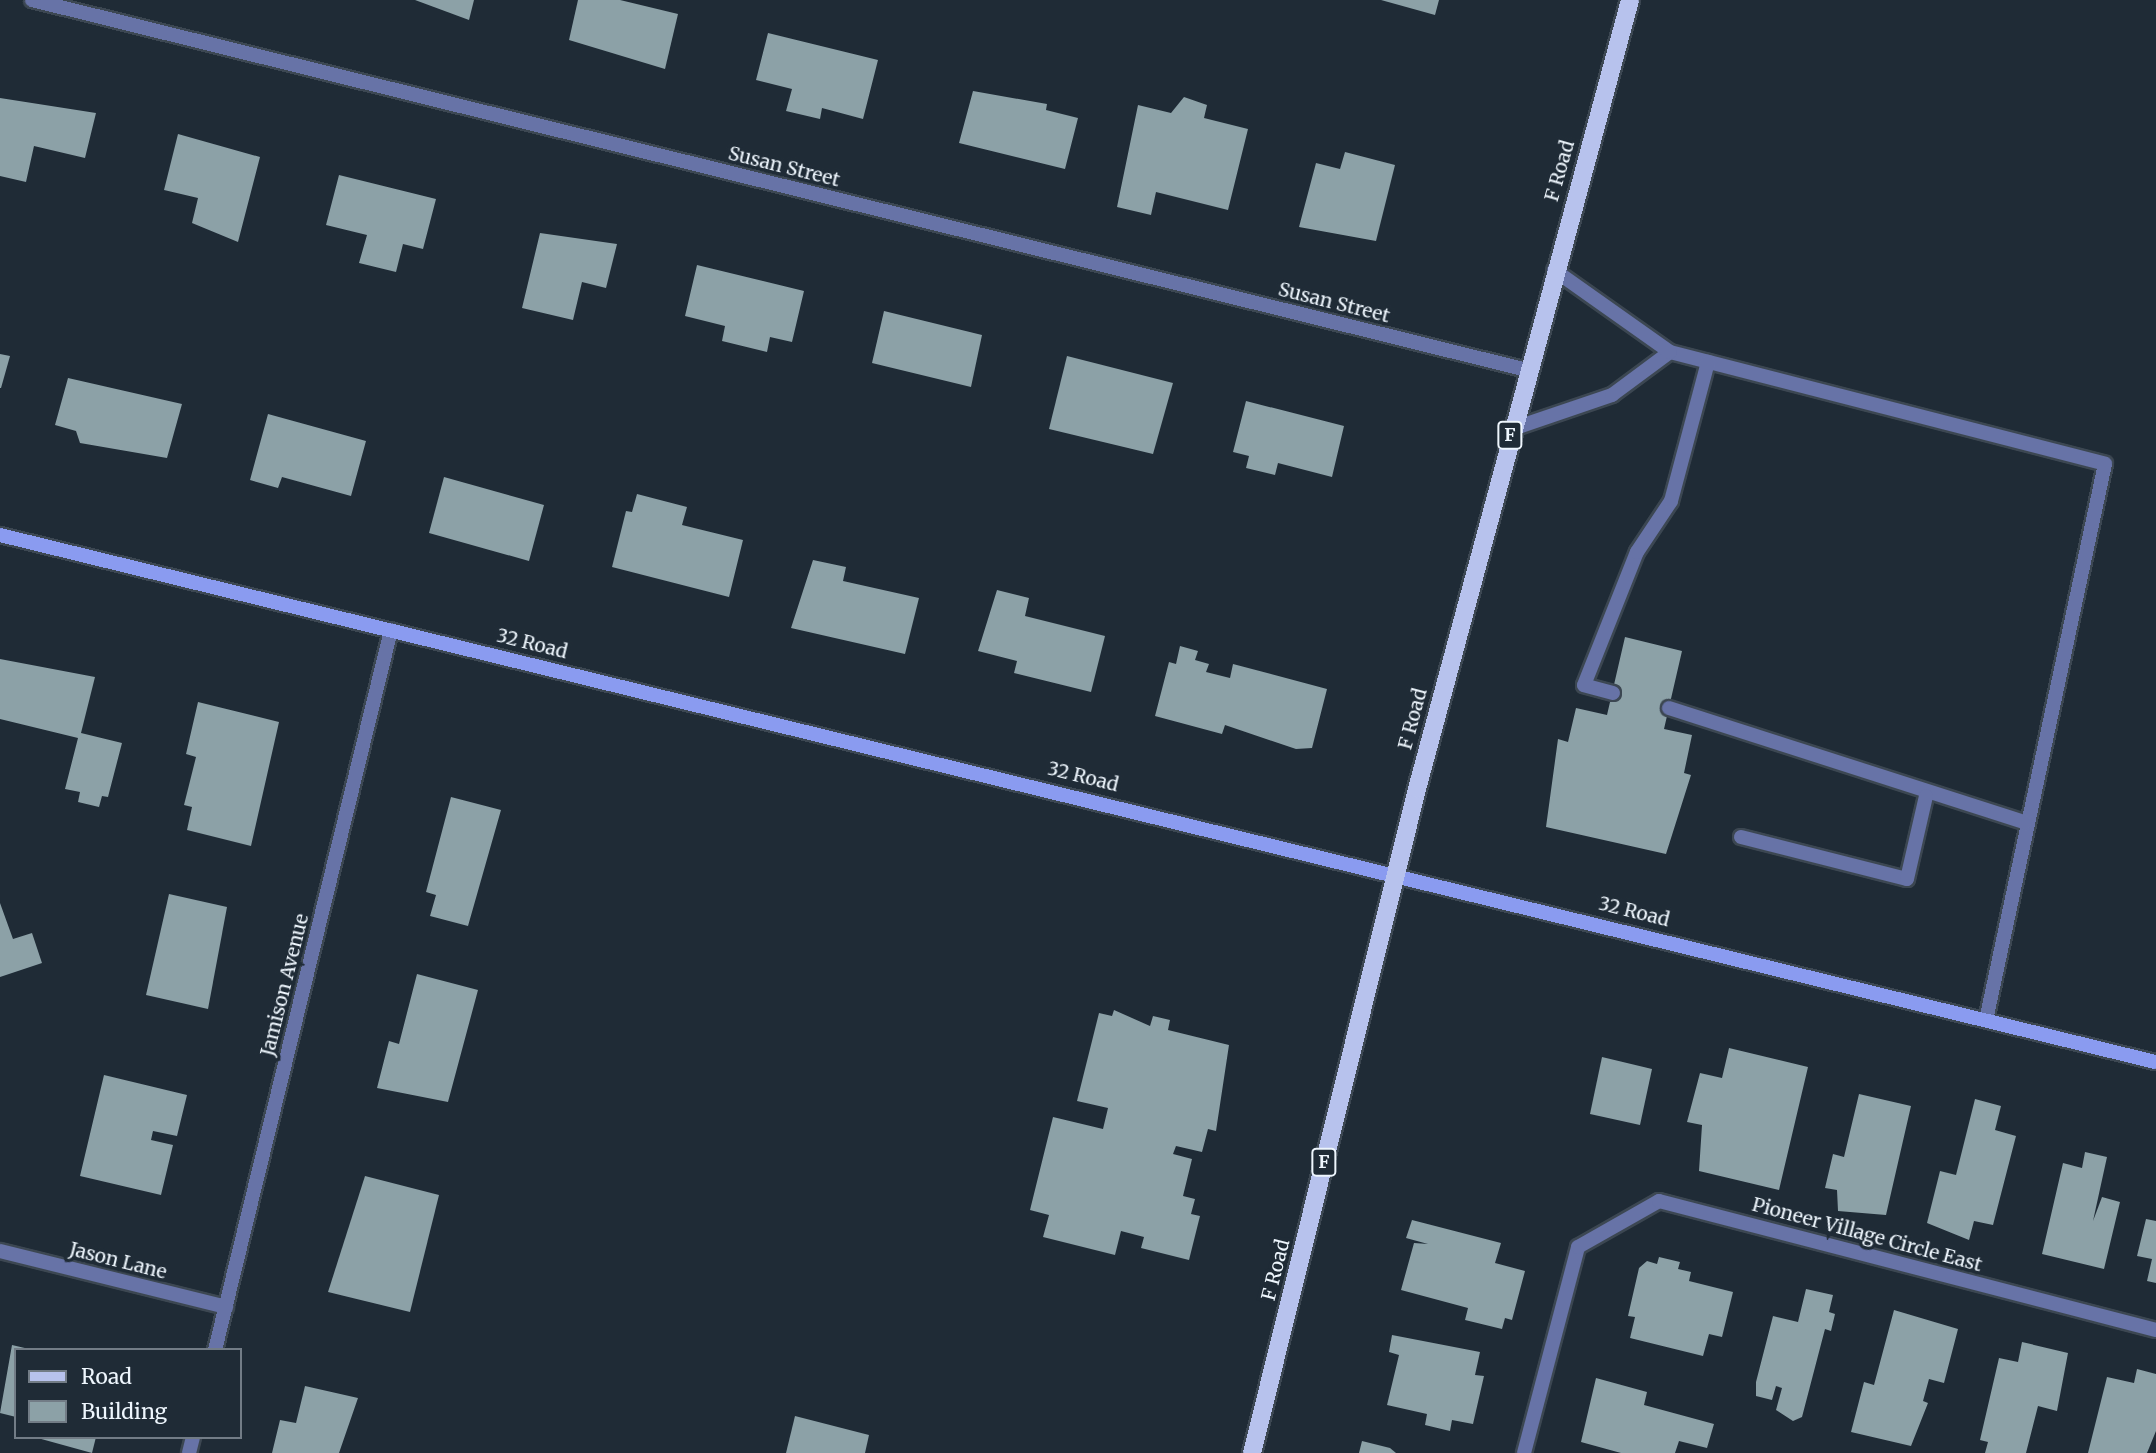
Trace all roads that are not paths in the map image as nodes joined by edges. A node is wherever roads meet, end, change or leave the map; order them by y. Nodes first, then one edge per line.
1 (32, 0) edge
2 (1630, 0) edge
3 (1554, 270) junction
4 (1670, 352) junction
5 (1708, 362) junction
6 (1527, 370) junction
7 (1512, 429) junction
8 (0, 535) edge
9 (391, 630) junction
10 (1612, 693) dead end
11 (1669, 708) dead end
12 (1926, 796) junction
13 (2025, 822) junction
14 (1741, 837) dead end
15 (1395, 872) junction
16 (1986, 1020) junction
17 (2156, 1062) edge
18 (0, 1251) edge
19 (226, 1307) junction
20 (2156, 1330) edge
21 (216, 1348) edge
22 (1252, 1453) edge
23 (1524, 1453) edge

1 - 6 street, Susan Street
2 - 3 main road, F Road / F
3 - 4 street
3 - 6 main road, F Road / F
4 - 5 street
4 - 7 street
5 - 10 street
5 - 13 street
6 - 7 main road, F Road / F
7 - 15 main road, F Road / F
8 - 9 street, 32 Road
9 - 15 street, 32 Road
9 - 19 street, Jamison Avenue
11 - 12 street
12 - 13 street
12 - 14 street
13 - 16 street
15 - 16 street, 32 Road
15 - 22 main road, F Road / F
16 - 17 street, 32 Road
18 - 19 street, Jason Lane
19 - 21 street, Jamison Avenue
20 - 23 street, Pioneer Village Circle East

